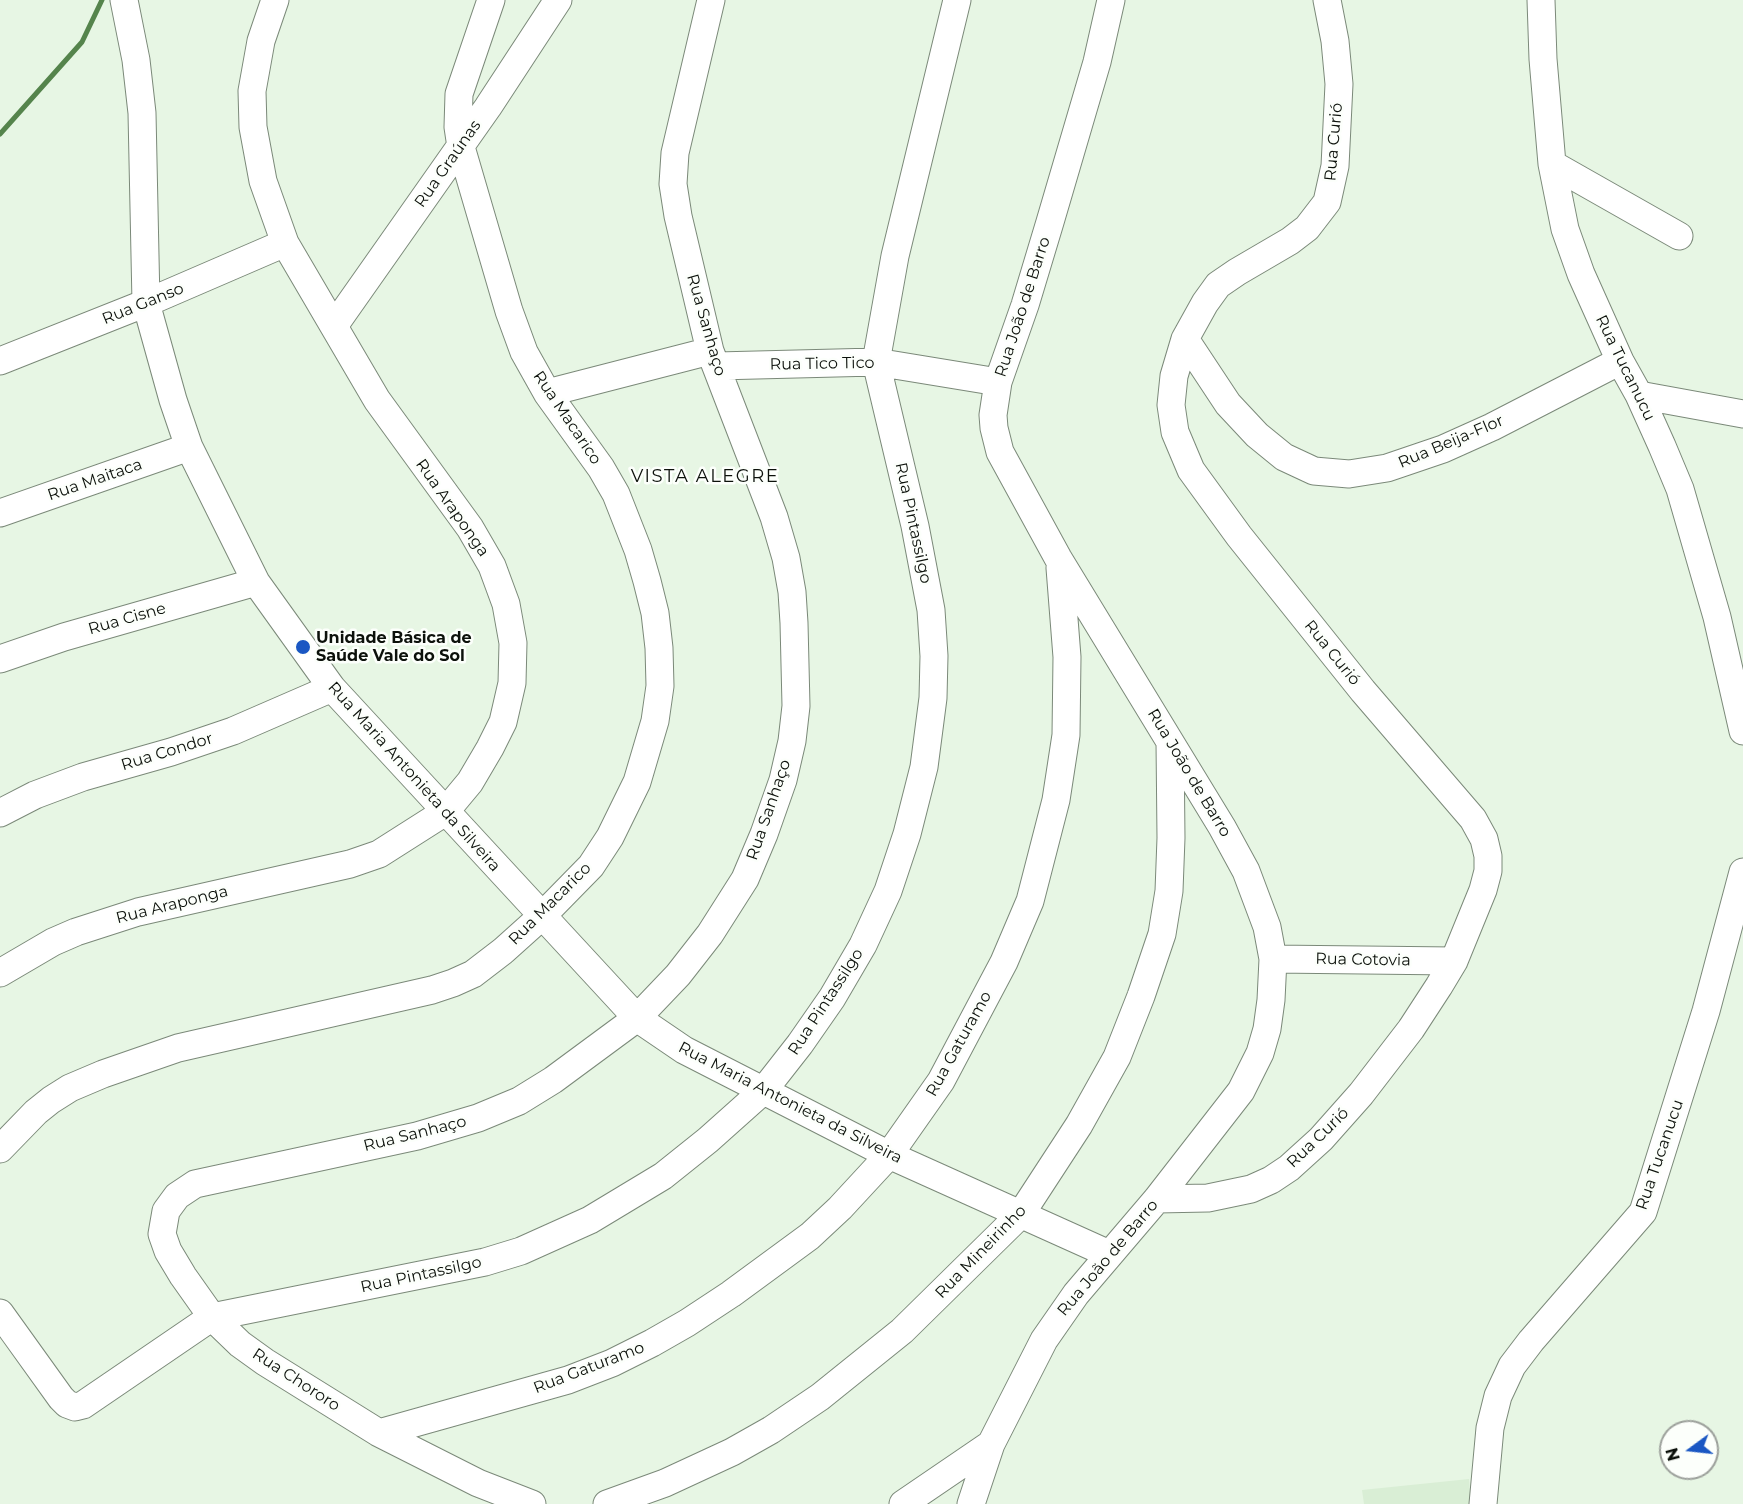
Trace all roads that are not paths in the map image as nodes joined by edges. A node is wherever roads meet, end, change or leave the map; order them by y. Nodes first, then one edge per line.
1 (124, 0) edge
2 (275, 0) edge
3 (491, 0) edge
4 (558, 0) edge
5 (711, 0) edge
6 (957, 0) edge
7 (1111, 0) edge
8 (1328, 0) edge
9 (1541, 0) edge
10 (465, 73) junction
11 (488, 107) junction
12 (461, 147) junction
13 (1552, 164) junction
14 (1679, 236) dead end
15 (285, 243) junction
16 (146, 303) junction
17 (334, 326) junction
18 (1185, 339) junction
19 (714, 359) junction
20 (0, 361) edge
21 (1620, 361) junction
22 (876, 362) junction
23 (998, 382) junction
24 (547, 393) junction
25 (1639, 394) junction
26 (1743, 414) edge
27 (189, 447) junction
28 (0, 513) edge
29 (1058, 558) junction
30 (256, 582) junction
31 (0, 659) edge
32 (332, 688) junction
33 (1743, 731) edge
34 (1170, 741) junction
35 (446, 812) junction
36 (0, 813) edge
37 (1743, 872) edge
38 (542, 916) junction
39 (1273, 959) junction
40 (1454, 961) junction
41 (0, 974) edge
42 (637, 1018) junction
43 (764, 1090) junction
44 (0, 1149) edge
45 (889, 1155) junction
46 (195, 1184) joint
47 (1157, 1199) junction
48 (1021, 1214) junction
49 (1109, 1254) junction
50 (0, 1313) edge
51 (212, 1317) junction
52 (379, 1433) junction
53 (991, 1444) junction
54 (532, 1504) edge
55 (607, 1504) edge
56 (903, 1504) edge
57 (971, 1504) edge
58 (1483, 1504) edge

1 - 16 street, Rua Maria Antonieta da Silveira
2 - 15 street, Rua Araponga
3 - 10 street, Rua Macarico
4 - 11 street, Rua Graúnas
5 - 19 street, Rua Sanhaço
6 - 22 street, Rua Pintassilgo
7 - 23 street, Rua João de Barro
8 - 18 street, Rua Curió
9 - 13 street, Rua Tucanucu
10 - 11 street
10 - 12 street, Rua Macarico
11 - 12 street, Rua Graúnas
12 - 17 street, Rua Graúnas
12 - 24 street, Rua Macarico
13 - 14 street
13 - 21 street, Rua Tucanucu
15 - 16 street, Rua Ganso
15 - 17 street, Rua Araponga
16 - 20 street, Rua Ganso
16 - 27 street, Rua Maria Antonieta da Silveira
17 - 35 street, Rua Araponga
18 - 21 street, Rua Beija-Flor
18 - 40 street, Rua Curió
19 - 22 street, Rua Tico Tico
19 - 24 street, Rua Tico Tico
19 - 42 street, Rua Sanhaço
21 - 25 street, Rua Tucanucu
22 - 23 street, Rua Tico Tico
22 - 43 street, Rua Pintassilgo
23 - 29 street, Rua João de Barro
24 - 38 street, Rua Macarico
25 - 26 street
25 - 33 street, Rua Tucanucu
27 - 28 street, Rua Maitaca
27 - 30 street, Rua Maria Antonieta da Silveira
29 - 34 street, Rua João de Barro
29 - 45 street, Rua Gaturamo
30 - 31 street, Rua Cisne
30 - 32 street, Rua Maria Antonieta da Silveira
32 - 35 street, Rua Maria Antonieta da Silveira
32 - 36 street, Rua Condor
34 - 39 street, Rua João de Barro
34 - 48 street, Rua Mineirinho
35 - 38 street, Rua Maria Antonieta da Silveira
35 - 41 street, Rua Araponga
37 - 58 street, Rua Tucanucu
38 - 42 street, Rua Maria Antonieta da Silveira
38 - 44 street, Rua Macarico
39 - 40 street, Rua Cotovia
39 - 47 street, Rua João de Barro
40 - 47 street, Rua Curió
42 - 43 street, Rua Maria Antonieta da Silveira
42 - 46 street, Rua Sanhaço
43 - 45 street, Rua Maria Antonieta da Silveira
43 - 51 street, Rua Pintassilgo
45 - 48 street, Rua Maria Antonieta da Silveira
45 - 52 street, Rua Gaturamo
46 - 51 street, Rua Chororo
47 - 49 street, Rua João de Barro
48 - 49 street, Rua Maria Antonieta da Silveira
48 - 55 street, Rua Mineirinho
49 - 53 street, Rua João de Barro
50 - 51 street, Rua Pintassilgo
51 - 52 street, Rua Chororo
52 - 54 street, Rua Chororo
53 - 56 street
53 - 57 street, Rua João de Barro

